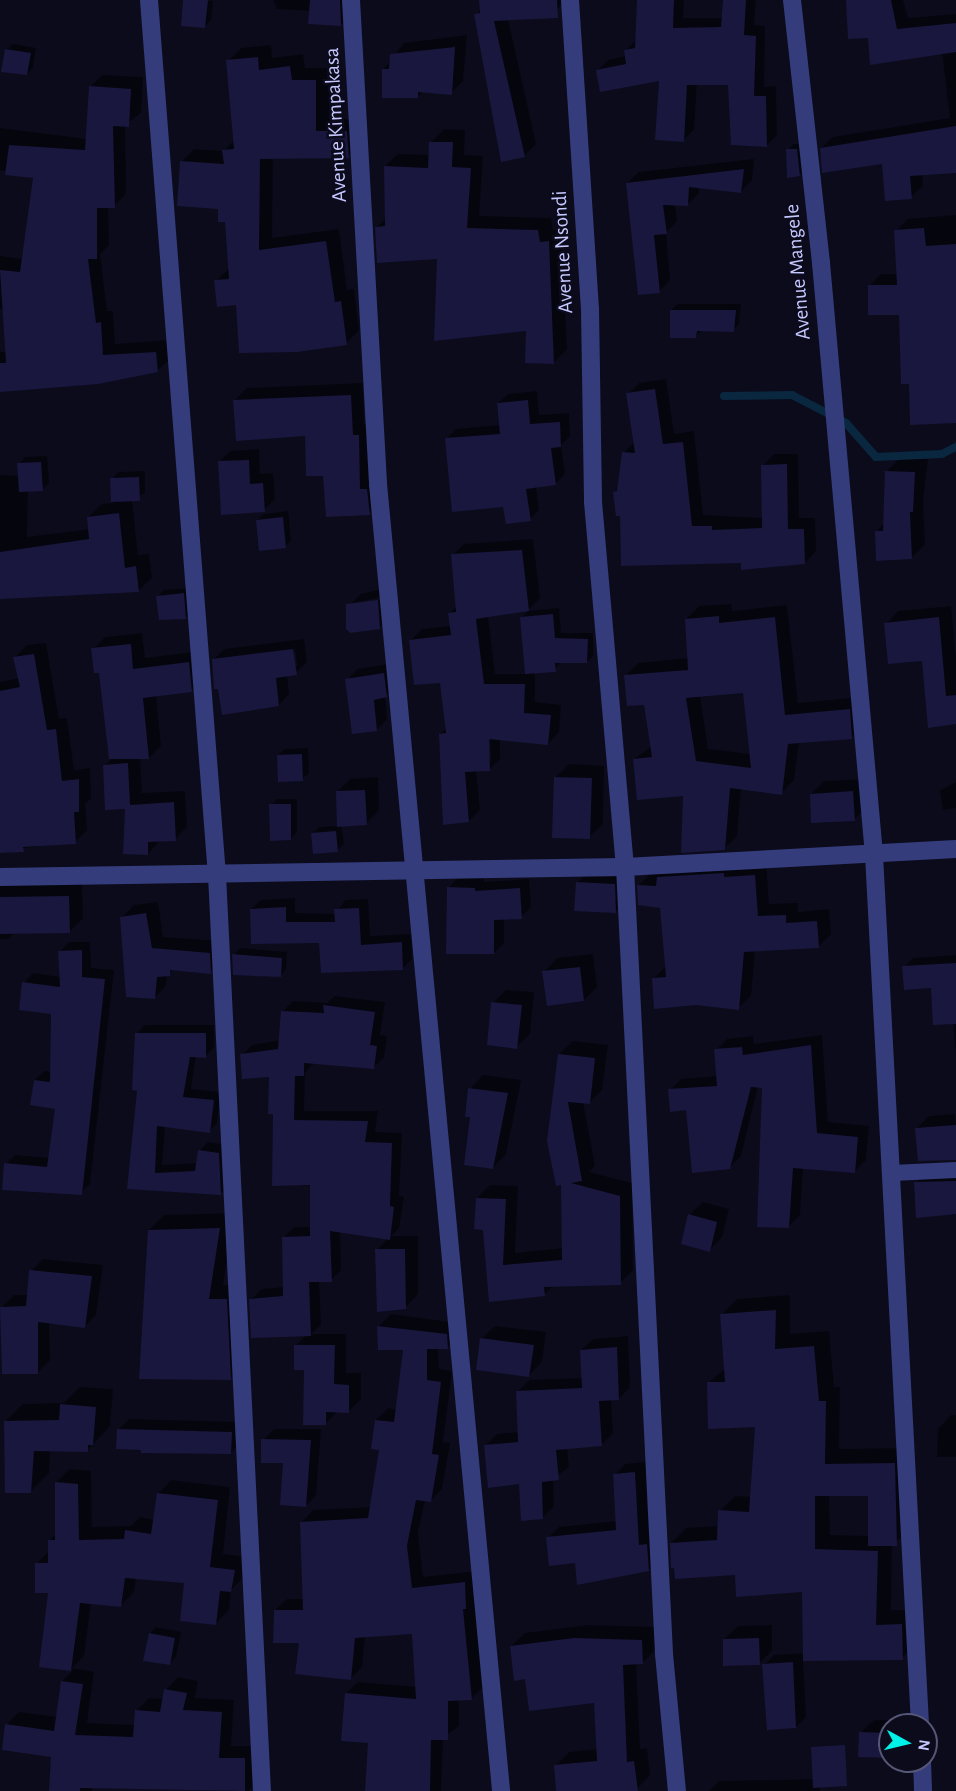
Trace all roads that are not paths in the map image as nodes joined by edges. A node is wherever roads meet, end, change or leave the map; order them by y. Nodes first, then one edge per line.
1 (149, 0) edge
2 (351, 0) edge
3 (570, 0) edge
4 (792, 0) edge
5 (956, 849) edge
6 (874, 855) junction
7 (625, 867) junction
8 (412, 870) junction
9 (218, 875) junction
10 (0, 877) edge
11 (956, 1170) edge
12 (892, 1173) junction
13 (919, 1713) edge
14 (922, 1773) edge
15 (262, 1791) edge
16 (501, 1791) edge
17 (677, 1791) edge
18 (923, 1791) edge

1 - 9 street
2 - 8 street, Avenue Kimpakasa
3 - 7 street, Avenue Nsondi
4 - 6 street, Avenue Mangele
5 - 6 street
6 - 7 street
6 - 12 street, Avenue Mangele
7 - 8 street
7 - 17 street, Avenue Nsondi
8 - 9 street
8 - 16 street, Avenue Kimpakasa
9 - 10 street
9 - 15 street
11 - 12 lane
12 - 13 street, Avenue Mangele
14 - 18 street

